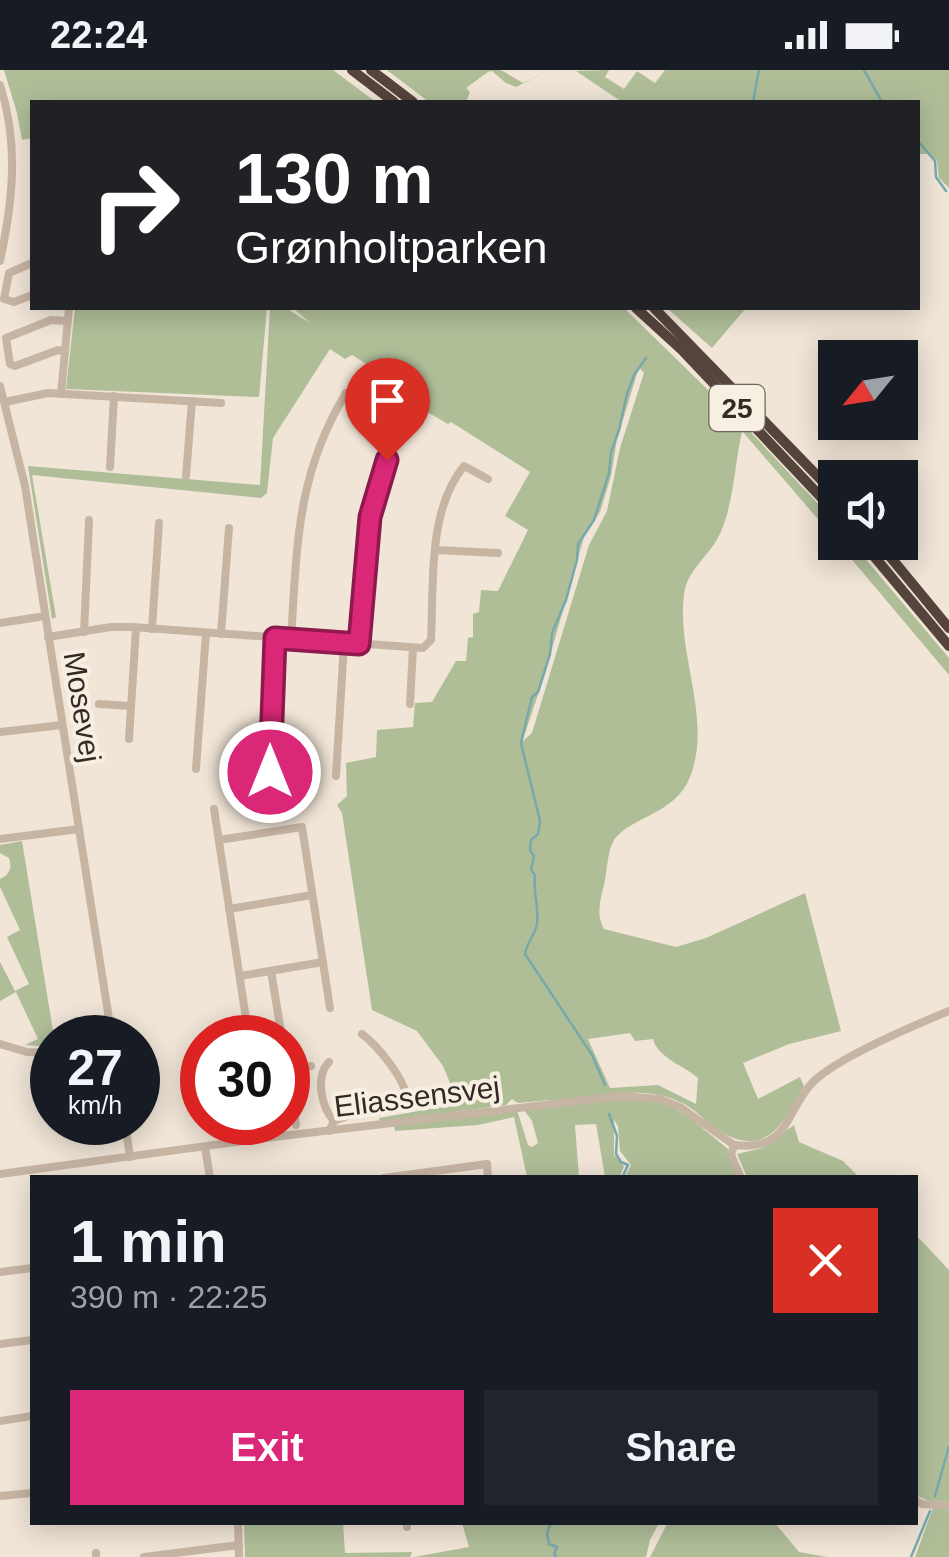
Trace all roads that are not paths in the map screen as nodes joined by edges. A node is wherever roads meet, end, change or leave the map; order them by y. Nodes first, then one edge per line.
1 (352, 70) edge
2 (371, 70) edge
3 (0, 85) edge
4 (391, 100) edge
5 (410, 100) edge
6 (0, 261) edge
7 (30, 264) edge
8 (30, 296) edge
9 (52, 310) edge
10 (69, 310) edge
11 (638, 310) edge
12 (656, 310) edge
13 (51, 320) junction
14 (67, 321) junction
15 (64, 351) junction
16 (0, 386) edge
17 (60, 394) junction
18 (346, 394) dead end
19 (114, 396) junction
20 (192, 401) junction
21 (5, 402) junction
22 (221, 403) dead end
23 (403, 430) dead end
24 (110, 466) dead end
25 (186, 476) dead end
26 (818, 476) edge
27 (488, 479) dead end
28 (818, 494) edge
29 (90, 520) dead end
30 (159, 523) dead end
31 (229, 528) dead end
32 (436, 550) junction
33 (498, 554) dead end
34 (877, 560) edge
35 (893, 560) edge
36 (44, 616) junction
37 (0, 623) edge
38 (136, 628) junction
39 (949, 628) edge
40 (152, 629) junction
41 (84, 632) junction
42 (206, 634) junction
43 (221, 634) junction
44 (48, 637) junction
45 (275, 638) junction
46 (291, 639) junction
47 (344, 643) junction
48 (359, 644) junction
49 (949, 646) edge
50 (413, 648) junction
51 (99, 704) dead end
52 (410, 704) dead end
53 (131, 706) junction
54 (62, 725) junction
55 (0, 732) edge
56 (129, 739) dead end
57 (196, 769) dead end
58 (273, 775) dead end
59 (336, 776) dead end
60 (214, 809) dead end
61 (79, 829) junction
62 (0, 838) edge
63 (218, 840) junction
64 (312, 895) junction
65 (229, 909) junction
66 (322, 962) junction
67 (271, 971) junction
68 (240, 976) junction
69 (330, 1008) dead end
70 (949, 1011) edge
71 (108, 1015) edge
72 (246, 1015) edge
73 (278, 1015) edge
74 (362, 1034) dead end
75 (0, 1044) edge
76 (30, 1052) edge
77 (329, 1062) dead end
78 (334, 1121) junction
79 (329, 1131) junction
80 (310, 1133) edge
81 (128, 1145) edge
82 (219, 1145) edge
83 (734, 1145) junction
84 (206, 1147) junction
85 (130, 1157) junction
86 (0, 1174) edge
87 (210, 1175) edge
88 (406, 1175) edge
89 (488, 1175) edge
90 (739, 1175) edge
91 (30, 1268) edge
92 (0, 1272) edge
93 (30, 1340) edge
94 (0, 1344) edge
95 (30, 1416) edge
96 (0, 1421) edge
97 (30, 1493) edge
98 (0, 1496) edge
99 (918, 1502) edge
100 (949, 1506) edge
101 (238, 1525) edge
102 (239, 1545) junction
103 (144, 1557) edge
104 (239, 1557) edge

1 - 4 highway
2 - 5 highway
3 - 6 street
7 - 8 street
9 - 13 street
10 - 14 street
11 - 28 highway, 25
12 - 26 highway, 25
13 - 14 street
13 - 15 street
14 - 15 street
15 - 17 street
16 - 21 street, Mosevej
17 - 19 street
17 - 21 street
18 - 46 street
19 - 20 street
19 - 24 street
20 - 22 street
20 - 25 street
21 - 36 street, Mosevej
23 - 48 street
27 - 32 street
29 - 41 street
30 - 40 street
31 - 43 street
32 - 33 street
32 - 50 street
34 - 49 highway
35 - 39 highway
36 - 37 street
36 - 44 street, Mosevej
38 - 40 street
38 - 41 street
38 - 53 street
40 - 42 street
41 - 44 street
42 - 43 street
42 - 57 street
43 - 45 street
44 - 54 street, Mosevej
45 - 46 street
45 - 58 street
46 - 47 street
47 - 48 street
47 - 59 street
48 - 50 street
50 - 52 street
51 - 53 street
53 - 56 street
54 - 55 street
54 - 61 street, Mosevej
60 - 63 street
61 - 62 street
61 - 71 street, Mosevej
63 - 64 street
63 - 65 street
64 - 65 street
64 - 66 street
65 - 68 street
66 - 67 street
66 - 69 street
67 - 68 street
67 - 73 street
68 - 72 street
70 - 83 street
74 - 78 street
75 - 76 street
77 - 78 street
78 - 79 street
79 - 80 street, Eliassensvej
79 - 83 street, Eliassensvej
81 - 85 street
82 - 84 street, Eliassensvej
83 - 90 street
84 - 85 street, Eliassensvej
84 - 87 street
85 - 86 street, Eliassensvej
88 - 89 street
91 - 92 street
93 - 94 street
95 - 96 street
97 - 98 street
99 - 100 street
101 - 102 street
102 - 103 street
102 - 104 street

